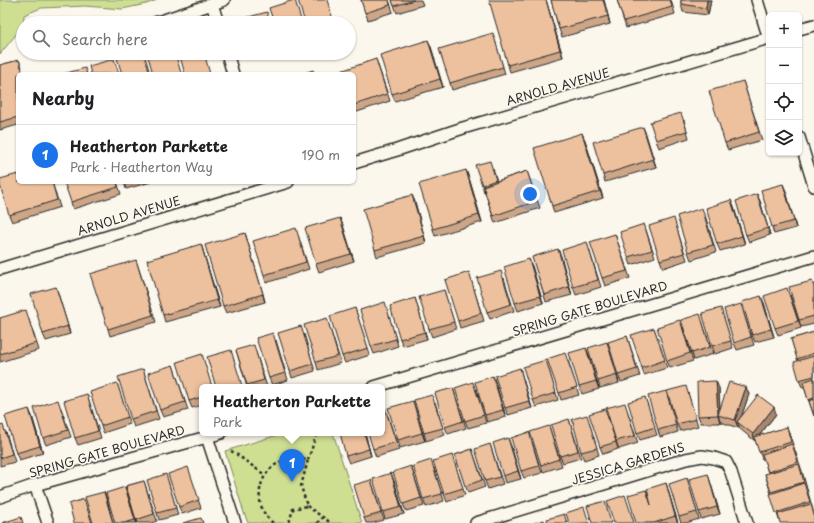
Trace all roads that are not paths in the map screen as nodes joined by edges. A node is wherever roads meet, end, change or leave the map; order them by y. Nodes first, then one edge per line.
1 (224, 0) edge
2 (757, 0) edge
3 (212, 4) junction
4 (176, 16) edge
5 (216, 16) edge
6 (814, 25) edge
7 (766, 29) edge
8 (802, 29) edge
9 (766, 40) edge
10 (229, 60) edge
11 (232, 72) edge
12 (802, 147) edge
13 (356, 161) edge
14 (267, 185) edge
15 (814, 186) edge
16 (814, 256) edge
17 (0, 269) edge
18 (384, 384) edge
19 (210, 436) edge
20 (207, 437) junction
21 (36, 485) junction
22 (0, 497) edge
23 (48, 523) edge
24 (235, 523) edge
25 (476, 523) edge
26 (747, 523) edge

1 - 3 street
2 - 7 street
3 - 4 street
3 - 5 street
6 - 8 street
9 - 13 street, ARNOLD AVENUE
10 - 11 street
12 - 15 street
14 - 17 street, ARNOLD AVENUE
16 - 18 street, SPRING GATE BOULEVARD
19 - 20 street, SPRING GATE BOULEVARD
20 - 21 street, SPRING GATE BOULEVARD
20 - 24 street
21 - 22 street, SPRING GATE BOULEVARD
21 - 23 street
25 - 26 street, JESSICA GARDENS

